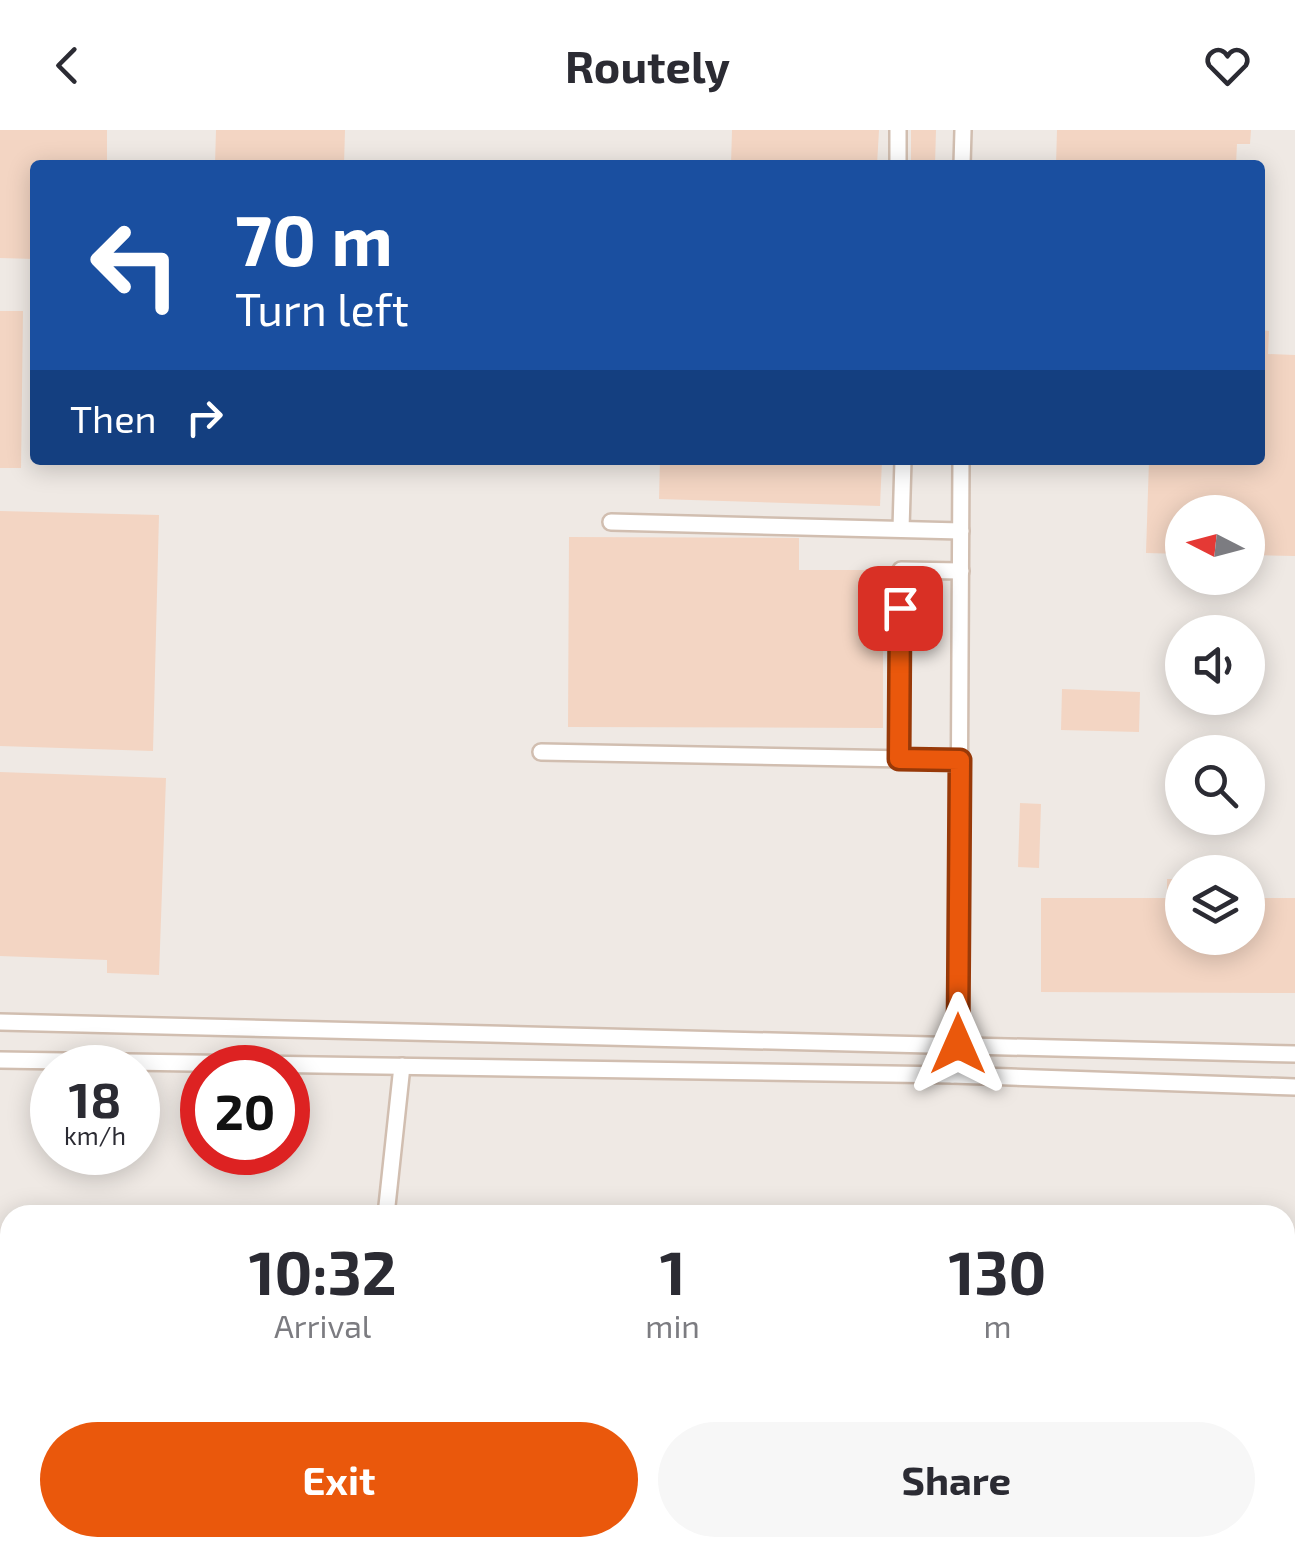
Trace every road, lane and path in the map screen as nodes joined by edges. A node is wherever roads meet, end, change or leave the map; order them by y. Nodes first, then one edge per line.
1 (898, 130) edge
2 (963, 130) edge
3 (898, 160) edge
4 (962, 160) edge
5 (903, 465) edge
6 (961, 465) edge
7 (611, 522) dead end
8 (900, 528) junction
9 (961, 531) junction
10 (960, 572) junction
11 (541, 752) dead end
12 (899, 759) junction
13 (960, 760) junction
14 (0, 1022) edge
15 (958, 1044) junction
16 (1295, 1054) edge
17 (0, 1060) edge
18 (402, 1066) junction
19 (952, 1075) junction
20 (1295, 1087) edge
21 (387, 1205) edge

1 - 3 lane
2 - 4 lane
5 - 8 lane
6 - 9 lane
7 - 8 lane
8 - 9 lane
9 - 10 lane
10 - 12 lane
10 - 13 lane
11 - 12 lane
12 - 13 lane
13 - 15 lane
14 - 15 lane
15 - 16 lane
15 - 19 lane
17 - 18 lane
18 - 19 lane
18 - 21 lane
19 - 20 lane

